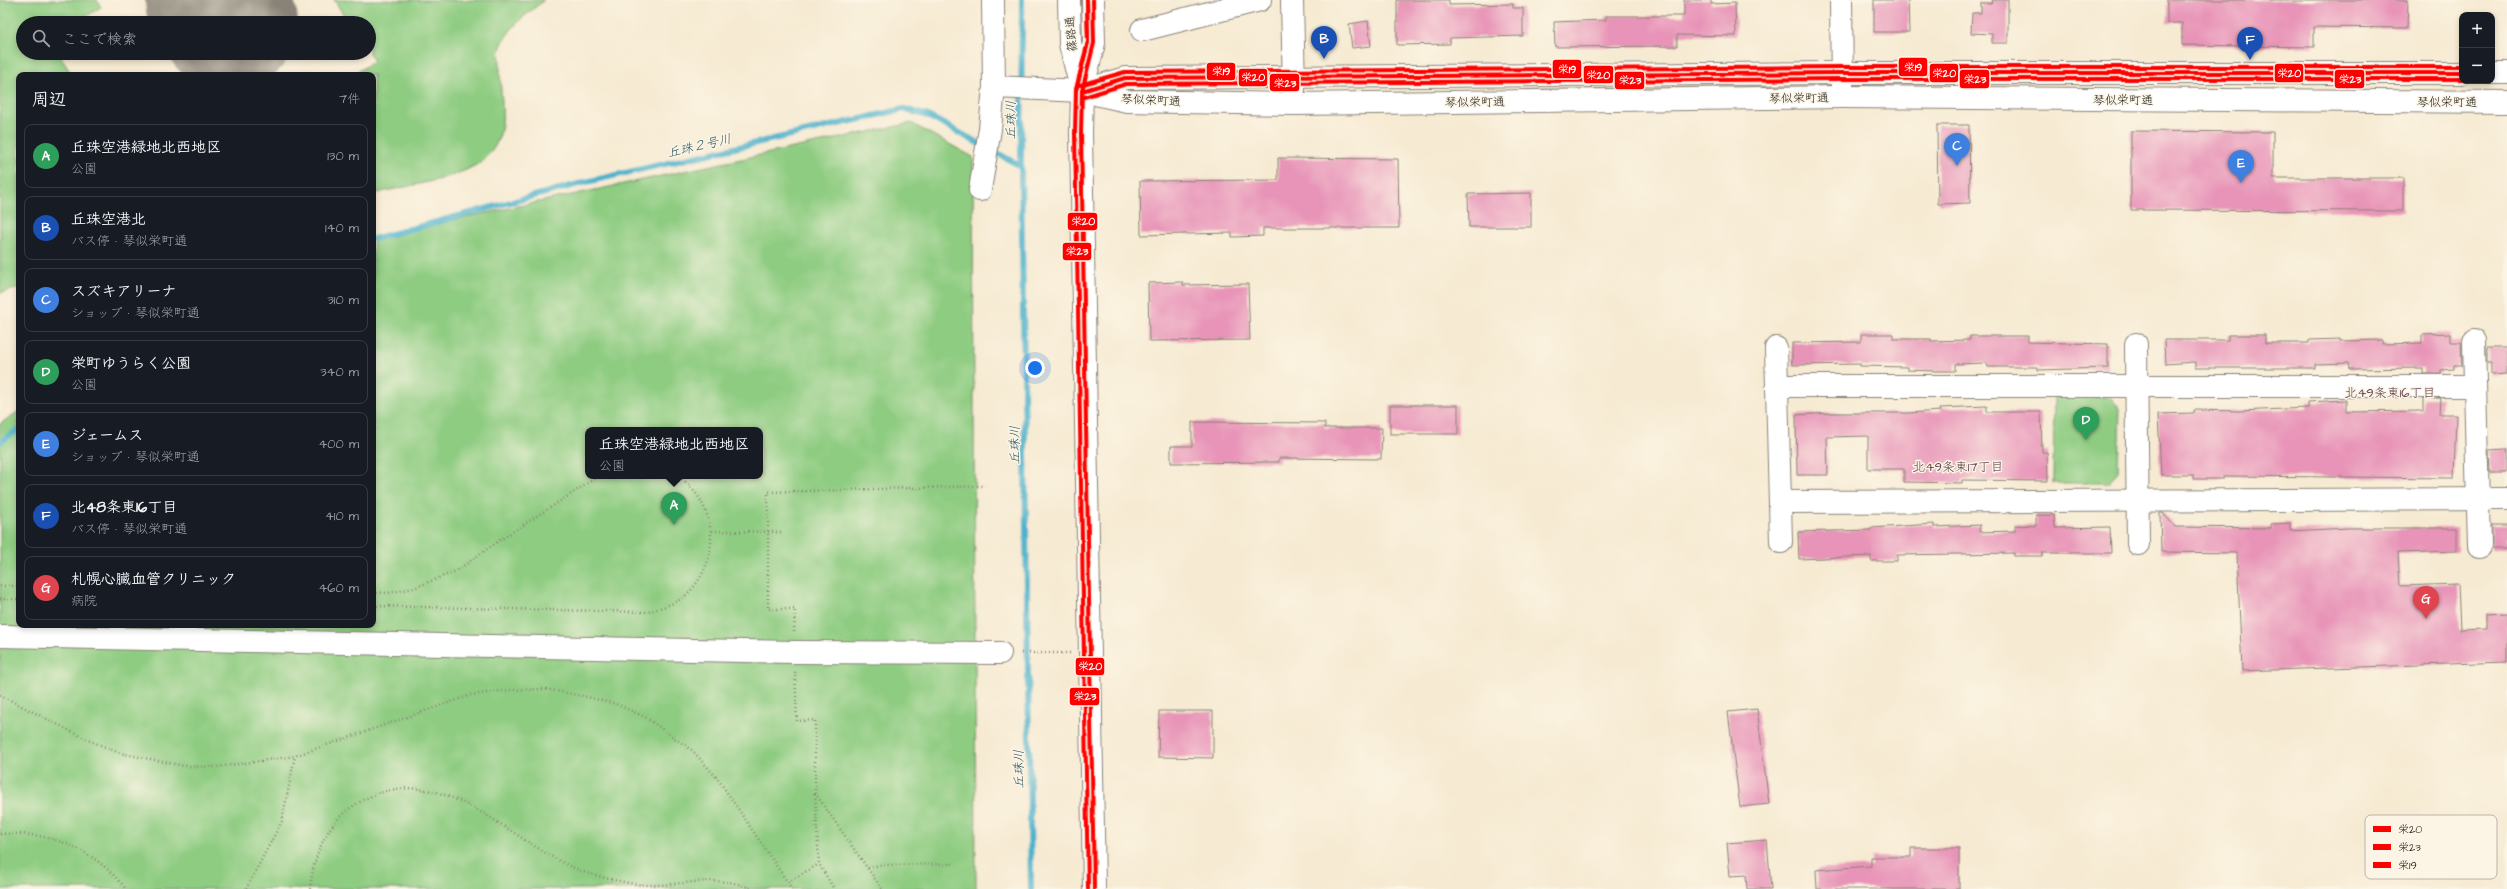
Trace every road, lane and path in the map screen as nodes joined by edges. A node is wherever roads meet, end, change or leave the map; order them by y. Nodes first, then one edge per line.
1 (993, 0) edge
2 (1069, 0) edge
3 (1093, 0) edge
4 (1260, 0) edge
5 (1292, 0) edge
6 (1841, 0) edge
7 (1142, 30) dead end
8 (1841, 73) junction
9 (2459, 73) edge
10 (2495, 73) edge
11 (2507, 73) edge
12 (1295, 77) junction
13 (999, 87) junction
14 (1082, 91) junction
15 (1842, 97) junction
16 (2507, 102) edge
17 (1294, 104) junction
18 (980, 190) dead end
19 (2474, 341) dead end
20 (2136, 344) dead end
21 (1776, 348) dead end
22 (2137, 385) junction
23 (1778, 386) junction
24 (2475, 386) junction
25 (594, 479) edge
26 (682, 479) edge
27 (985, 486) dead end
28 (2477, 499) junction
29 (2507, 499) edge
30 (2138, 500) junction
31 (1782, 502) junction
32 (712, 531) junction
33 (768, 532) junction
34 (784, 532) dead end
35 (1781, 542) dead end
36 (2138, 544) dead end
37 (2478, 547) dead end
38 (0, 586) edge
39 (16, 586) edge
40 (376, 592) edge
41 (0, 599) edge
42 (16, 599) edge
43 (376, 606) edge
44 (0, 636) edge
45 (794, 652) junction
46 (1000, 653) dead end
47 (1042, 653) dead end
48 (1090, 655) junction
49 (0, 695) edge
50 (295, 756) junction
51 (815, 793) junction
52 (0, 834) edge
53 (819, 864) junction
54 (954, 864) dead end
55 (868, 868) junction
56 (788, 882) junction
57 (126, 889) edge
58 (246, 889) edge
59 (310, 889) edge
60 (752, 889) edge
61 (792, 889) edge
62 (834, 889) edge
63 (882, 889) edge
64 (1094, 889) edge

1 - 13 street
2 - 14 street, 篠路通
3 - 14 street, 篠路通
4 - 7 street
5 - 12 street
6 - 8 street
8 - 9 street, 琴似栄町通
8 - 12 street, 琴似栄町通
8 - 15 street
10 - 11 street
12 - 14 street, 琴似栄町通
12 - 17 street
13 - 14 street
13 - 18 street
14 - 17 street, 琴似栄町通
14 - 48 street, 篠路通
15 - 16 street, 琴似栄町通
15 - 17 street, 琴似栄町通
19 - 24 street
20 - 22 street
21 - 23 street
22 - 23 street
22 - 24 street
22 - 30 street
23 - 31 street
24 - 28 street
25 - 40 path
26 - 32 path
27 - 33 path
28 - 29 street
28 - 30 street
28 - 37 street
30 - 31 street
30 - 36 street
31 - 35 street
32 - 33 path
32 - 43 path
33 - 34 path
33 - 45 path
38 - 39 path
41 - 42 path
44 - 45 street
45 - 46 street
45 - 51 path
47 - 48 path
48 - 64 street, 篠路通
49 - 50 path
50 - 56 path
50 - 58 path
51 - 53 path
51 - 55 path
52 - 57 path
53 - 56 path
53 - 62 path
54 - 55 path
55 - 63 path
56 - 61 path
59 - 60 path

